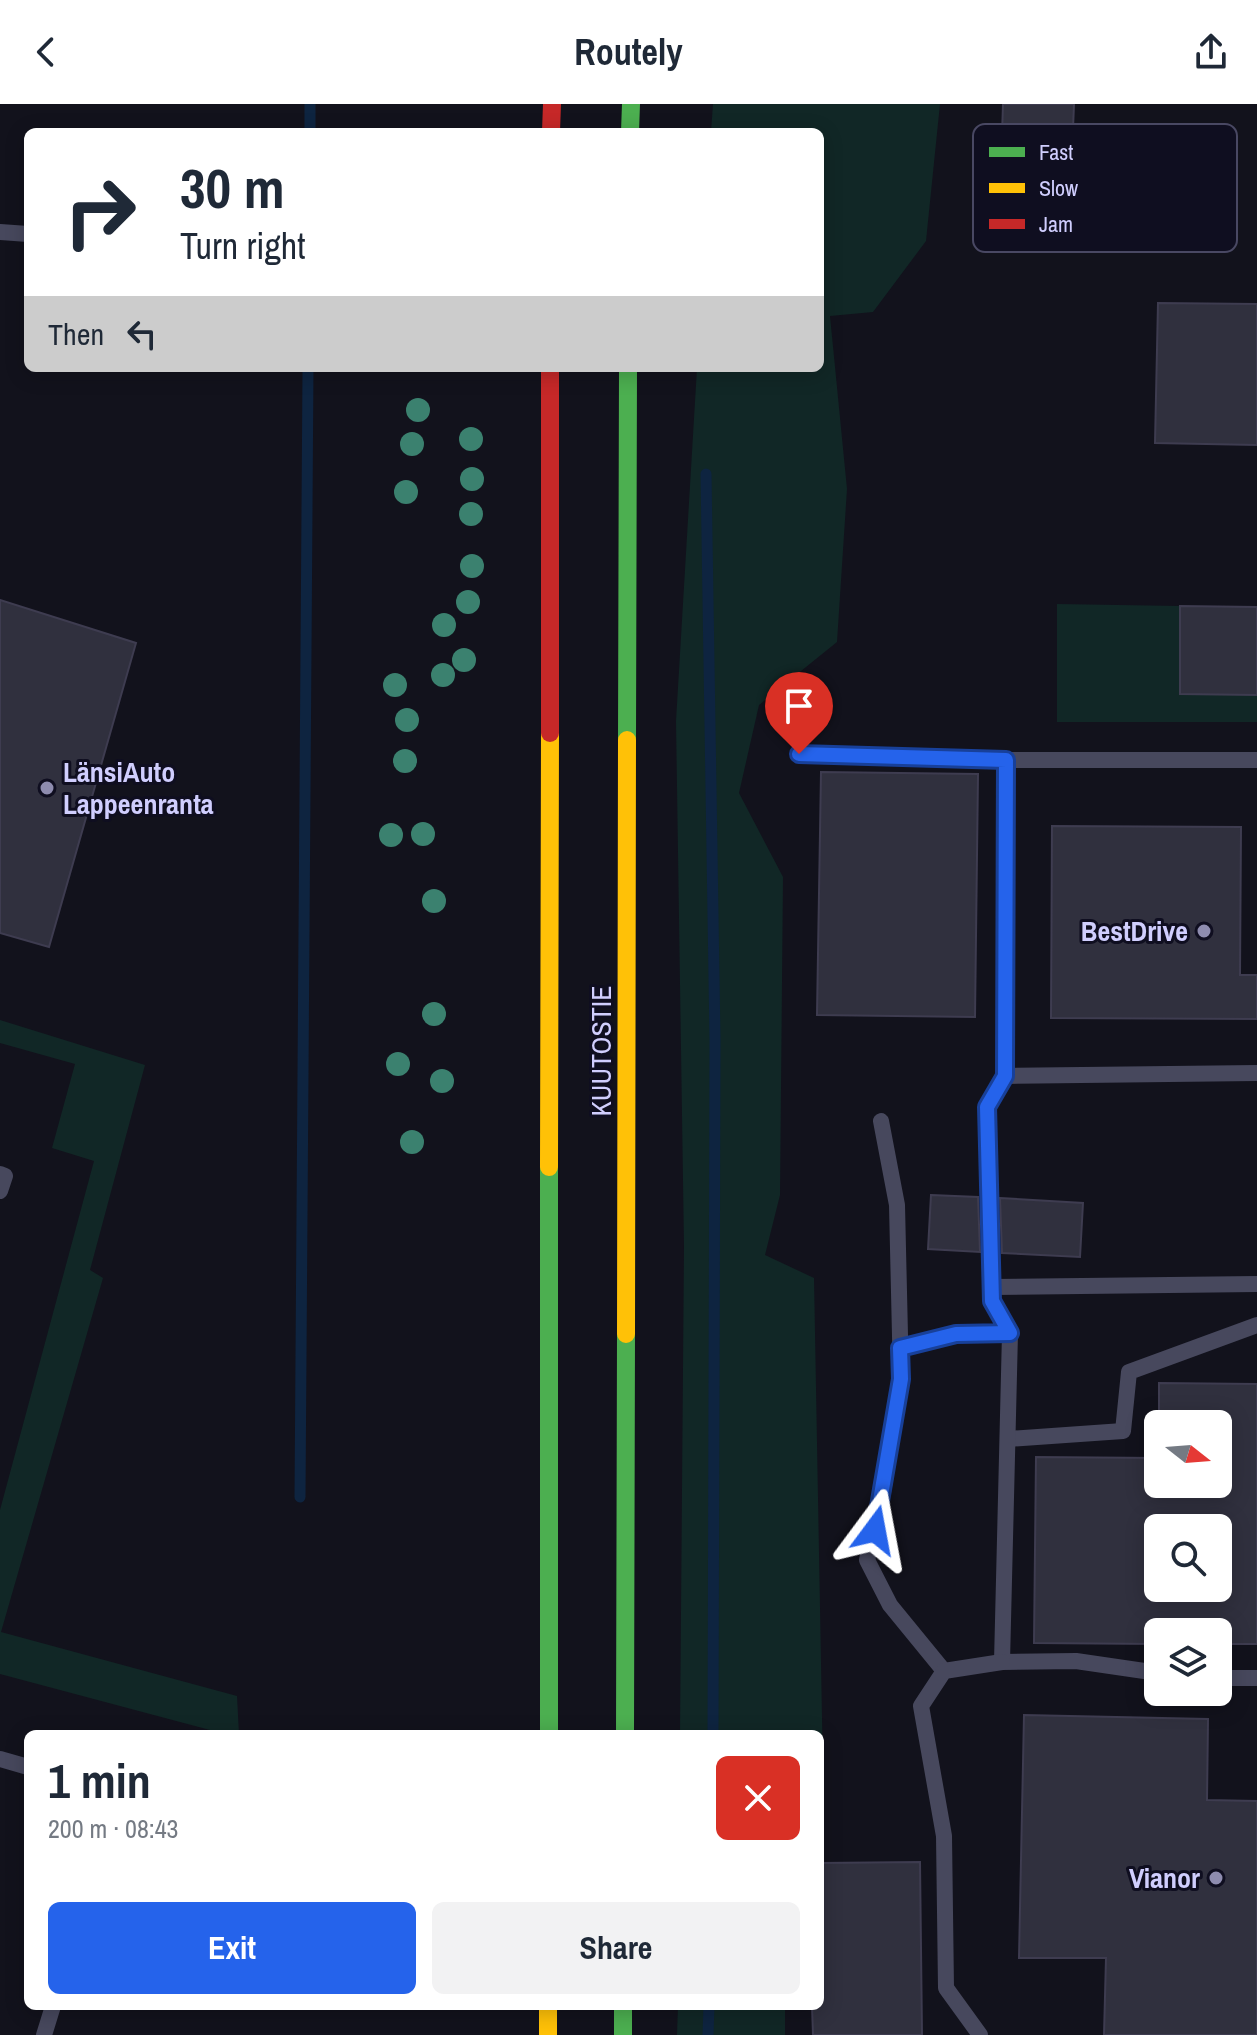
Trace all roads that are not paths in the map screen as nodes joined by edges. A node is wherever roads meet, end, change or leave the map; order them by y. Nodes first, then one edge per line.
1 (552, 104) edge
2 (631, 104) edge
3 (551, 128) edge
4 (630, 128) edge
5 (0, 232) edge
6 (24, 234) edge
7 (550, 372) edge
8 (628, 372) edge
9 (799, 754) dead end
10 (1006, 760) junction
11 (1257, 760) edge
12 (1257, 1073) edge
13 (1005, 1076) junction
14 (881, 1121) dead end
15 (0, 1174) edge
16 (0, 1191) edge
17 (1257, 1284) edge
18 (991, 1287) junction
19 (1257, 1325) edge
20 (1010, 1333) junction
21 (900, 1348) junction
22 (1008, 1439) junction
23 (1002, 1662) junction
24 (944, 1671) junction
25 (1144, 1671) edge
26 (1232, 1678) edge
27 (1257, 1678) edge
28 (549, 1730) edge
29 (625, 1730) edge
30 (0, 1759) edge
31 (24, 1766) edge
32 (52, 2010) edge
33 (548, 2010) edge
34 (623, 2010) edge
35 (44, 2035) edge
36 (548, 2035) edge
37 (623, 2035) edge
38 (980, 2035) edge

1 - 3 highway
2 - 4 highway
5 - 6 lane
7 - 28 highway, KUUTOSTIE
8 - 29 highway, KUUTOSTIE
9 - 10 lane
10 - 11 lane
10 - 13 lane
12 - 13 lane
13 - 18 lane
14 - 21 lane
15 - 16 lane
17 - 18 lane
18 - 20 lane
19 - 22 lane
20 - 21 lane
20 - 22 lane
21 - 24 lane
22 - 23 lane
23 - 24 lane
23 - 25 lane
24 - 38 lane
26 - 27 lane
30 - 31 lane
32 - 35 lane
33 - 36 highway
34 - 37 highway

